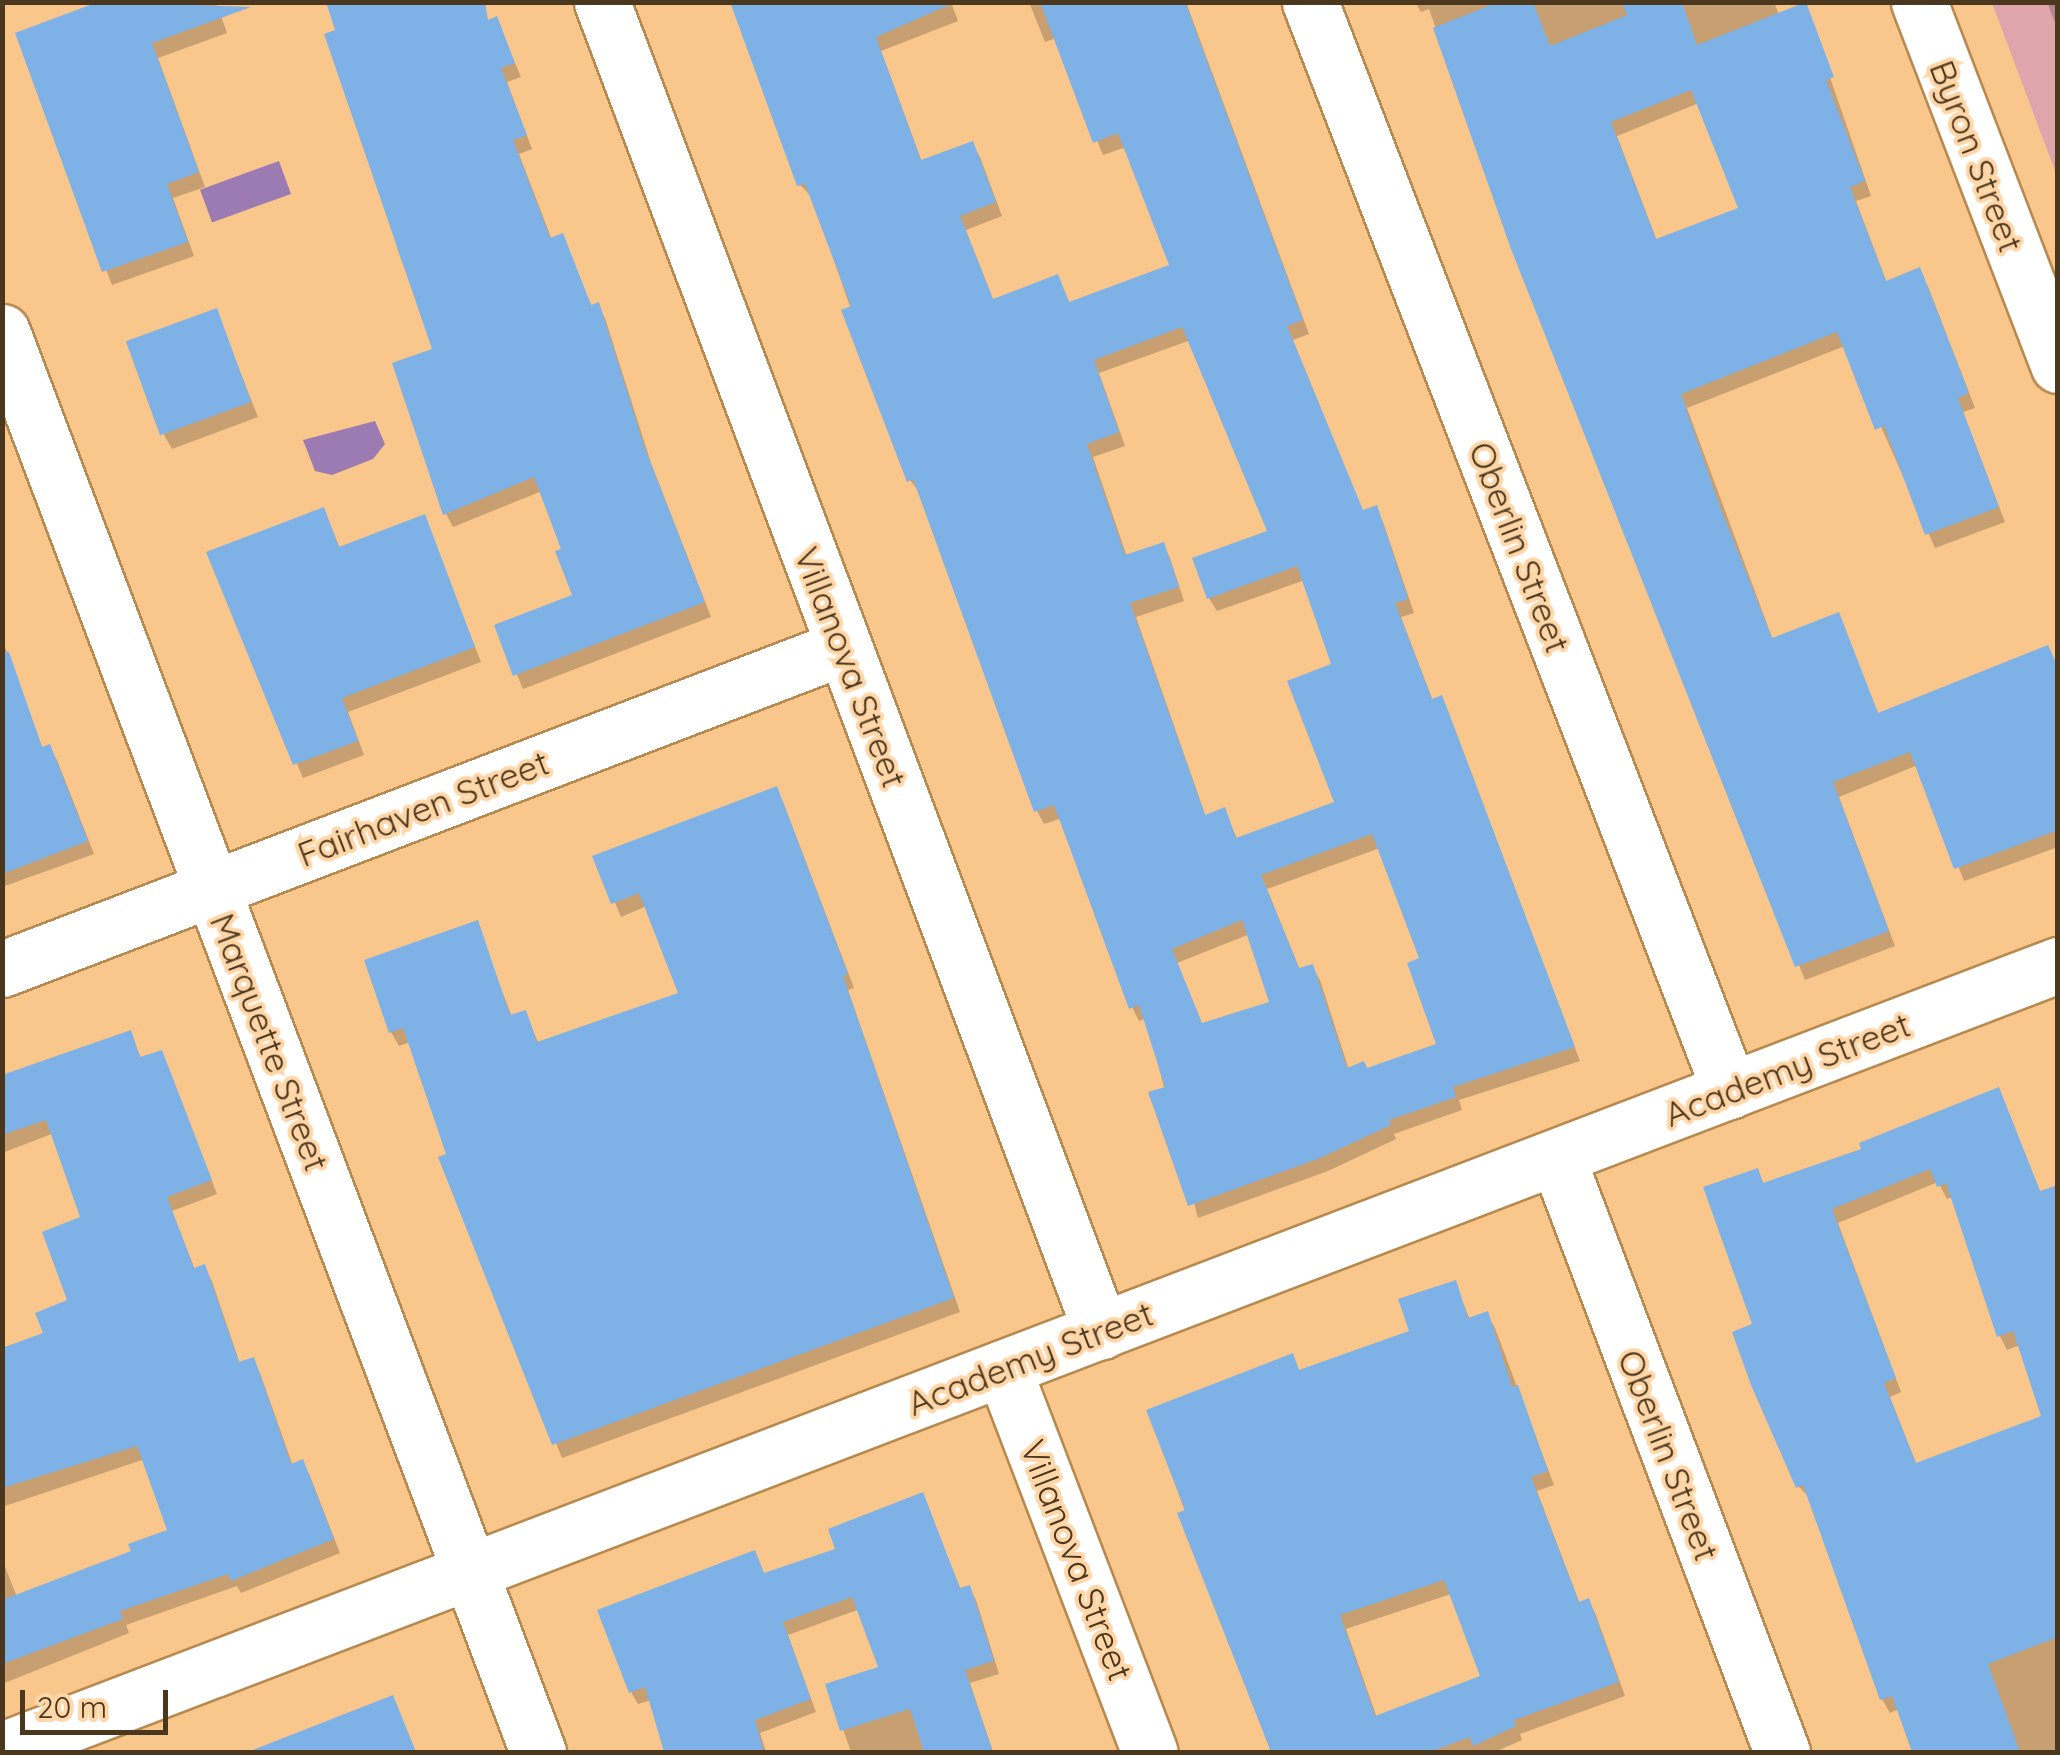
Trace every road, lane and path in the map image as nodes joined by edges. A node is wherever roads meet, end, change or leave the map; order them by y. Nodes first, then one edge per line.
1 (602, 2) edge
2 (1310, 2) edge
3 (1919, 2) edge
4 (2, 332) edge
5 (2058, 365) edge
6 (844, 647) junction
7 (212, 888) junction
8 (2058, 965) edge
9 (2, 968) edge
10 (1730, 1091) junction
11 (1557, 1157) junction
12 (1101, 1331) junction
13 (1003, 1368) junction
14 (470, 1572) junction
15 (2, 1750) edge
16 (538, 1752) edge
17 (1150, 1752) edge
18 (1782, 1752) edge

1 - 6 street, Villanova Street
2 - 10 street, Oberlin Street
3 - 5 street, Byron Street
4 - 7 street, Marquette Street
6 - 7 street, Fairhaven Street
6 - 12 street, Villanova Street
7 - 9 street, Fairhaven Street
7 - 14 street, Marquette Street
8 - 10 street, Academy Street
10 - 11 street, Academy Street
11 - 12 street, Academy Street
11 - 18 street, Oberlin Street
12 - 13 street, Academy Street
13 - 14 street, Academy Street
13 - 17 street, Villanova Street
14 - 15 street, Academy Street
14 - 16 street, Marquette Street

